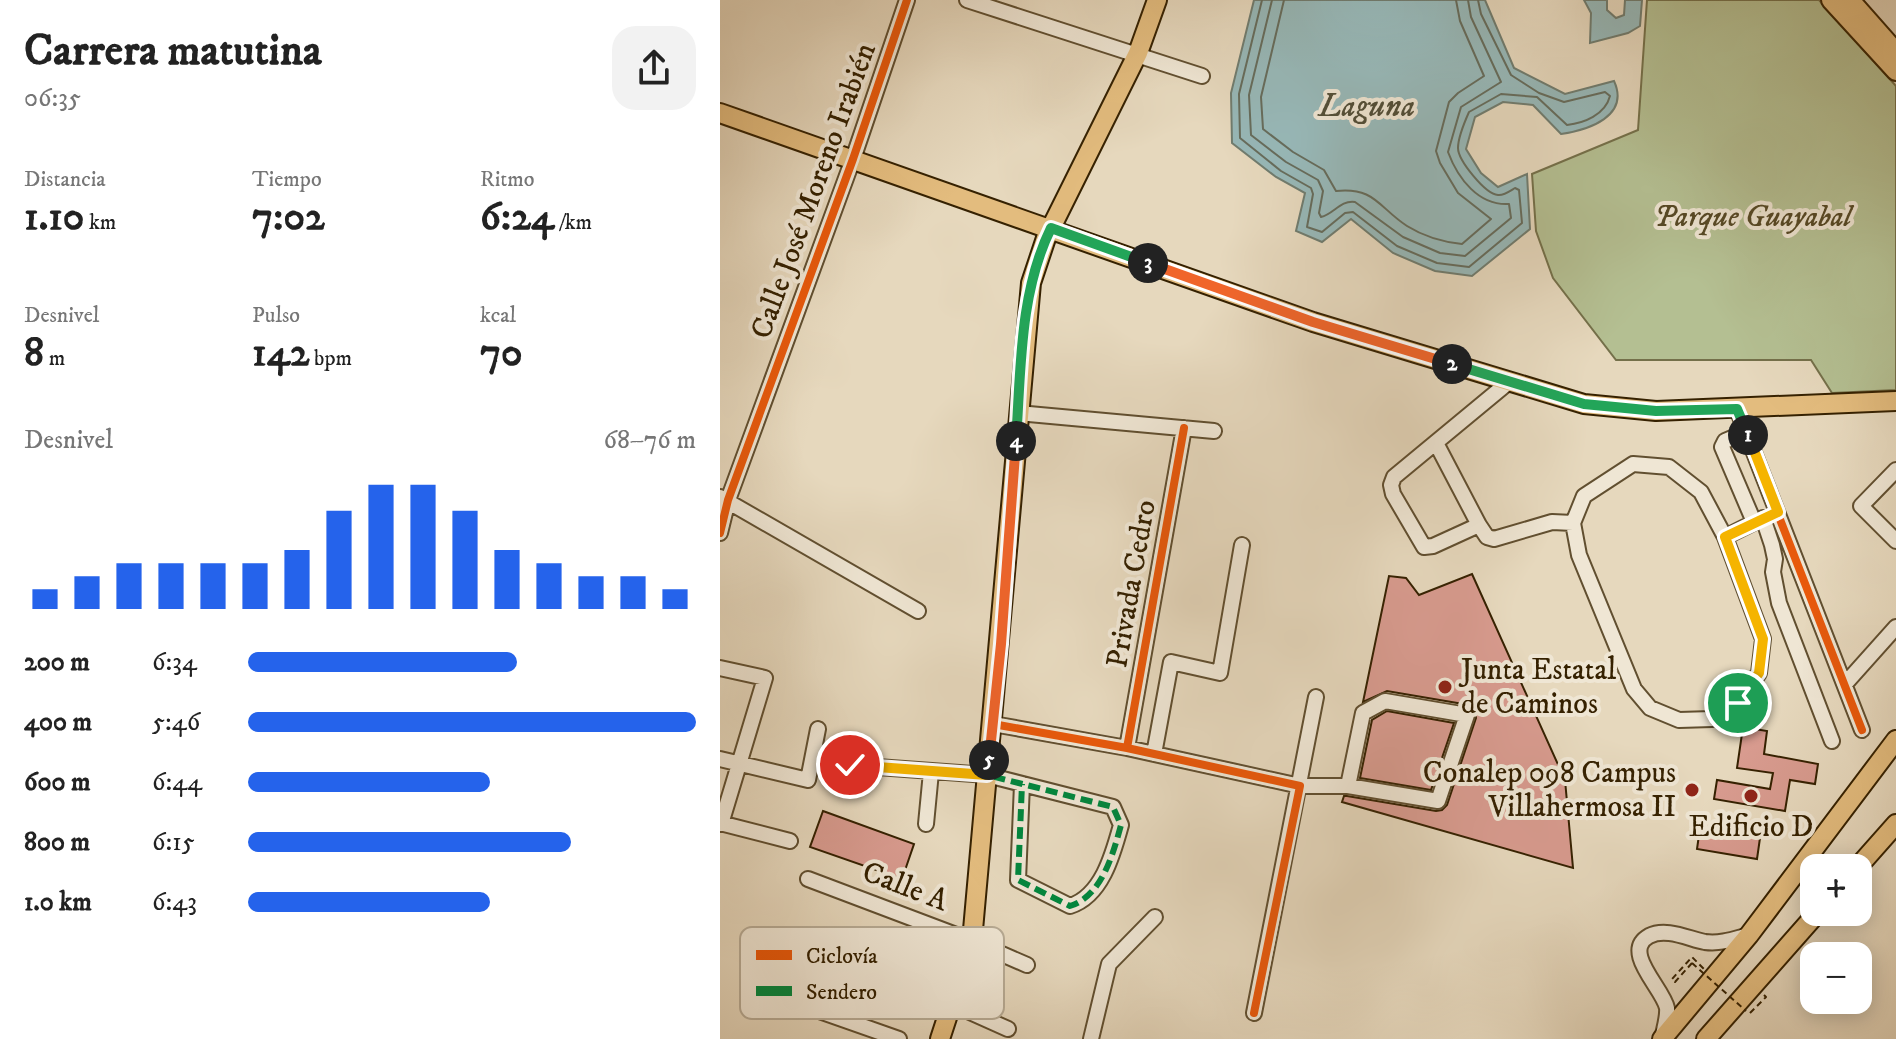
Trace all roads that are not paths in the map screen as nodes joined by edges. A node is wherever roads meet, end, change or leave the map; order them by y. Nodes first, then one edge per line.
1 (907, 0) edge
2 (967, 0) edge
3 (1157, 0) edge
4 (1831, 0) edge
5 (1850, 0) edge
6 (1896, 52) edge
7 (1138, 53) junction
8 (1896, 71) edge
9 (1202, 76) dead end
10 (720, 113) edge
11 (853, 159) junction
12 (1051, 228) junction
13 (1510, 381) junction
14 (1896, 401) edge
15 (1737, 409) junction
16 (1018, 413) junction
17 (1184, 428) junction
18 (1214, 431) dead end
19 (1746, 432) junction
20 (1436, 443) junction
21 (1896, 470) edge
22 (724, 498) edge
23 (1778, 512) junction
24 (1759, 520) junction
25 (1573, 523) junction
26 (1479, 525) junction
27 (720, 533) edge
28 (1725, 537) junction
29 (1896, 541) edge
30 (1242, 545) dead end
31 (918, 611) dead end
32 (1896, 627) edge
33 (720, 668) edge
34 (1845, 684) junction
35 (1316, 697) dead end
36 (993, 724) junction
37 (818, 729) dead end
38 (1862, 730) dead end
39 (1896, 740) edge
40 (1832, 741) dead end
41 (1127, 748) junction
42 (1154, 754) junction
43 (1896, 757) edge
44 (720, 759) edge
45 (740, 765) junction
46 (850, 765) dead end
47 (931, 772) junction
48 (987, 775) junction
49 (1022, 784) junction
50 (1300, 786) junction
51 (1348, 786) junction
52 (720, 824) edge
53 (926, 824) dead end
54 (1896, 824) edge
55 (1826, 835) junction
56 (790, 841) dead end
57 (1869, 854) edge
58 (808, 879) dead end
59 (1155, 917) dead end
60 (1806, 926) edge
61 (935, 927) edge
62 (973, 927) edge
63 (1749, 935) junction
64 (1004, 955) edge
65 (1027, 965) dead end
66 (1254, 1013) dead end
67 (842, 1019) edge
68 (947, 1019) edge
69 (990, 1019) edge
70 (1008, 1029) dead end
71 (899, 1039) edge
72 (940, 1039) edge
73 (1091, 1039) edge
74 (1662, 1039) edge
75 (1706, 1039) edge

1 - 11 street, Calle José Moreno Irabién
2 - 7 street
3 - 7 main road
4 - 8 main road
5 - 6 main road
7 - 9 street
7 - 12 main road
10 - 11 main road
11 - 12 main road
11 - 22 street, Calle José Moreno Irabién
12 - 13 main road
12 - 16 main road
13 - 15 main road
13 - 20 street
14 - 15 main road
15 - 19 street
16 - 17 street
16 - 36 main road
17 - 18 street
17 - 41 street, Privada Cedro
19 - 23 street
19 - 24 street
20 - 26 street
20 - 26 street
21 - 29 street
22 - 27 street, Calle José Moreno Irabién
22 - 31 street
23 - 24 street
23 - 34 street
24 - 28 street
24 - 40 street
25 - 26 street
25 - 28 street
25 - 28 street
30 - 42 street
32 - 34 street
33 - 45 street
34 - 38 street
35 - 50 street
36 - 41 street
36 - 48 main road
37 - 45 street
39 - 55 main road
41 - 42 street
42 - 50 street
43 - 55 main road
44 - 45 street
45 - 52 street
46 - 47 street
47 - 48 street
47 - 53 street
48 - 49 street
48 - 62 main road
49 - 49 street
50 - 51 street
50 - 66 street
51 - 51 street
52 - 56 street
54 - 57 main road
55 - 63 main road
58 - 61 street, Calle A
59 - 73 street
60 - 75 main road
63 - 74 main road
63 - 74 street
64 - 65 street, Calle A
67 - 71 street
68 - 72 main road
69 - 70 street

